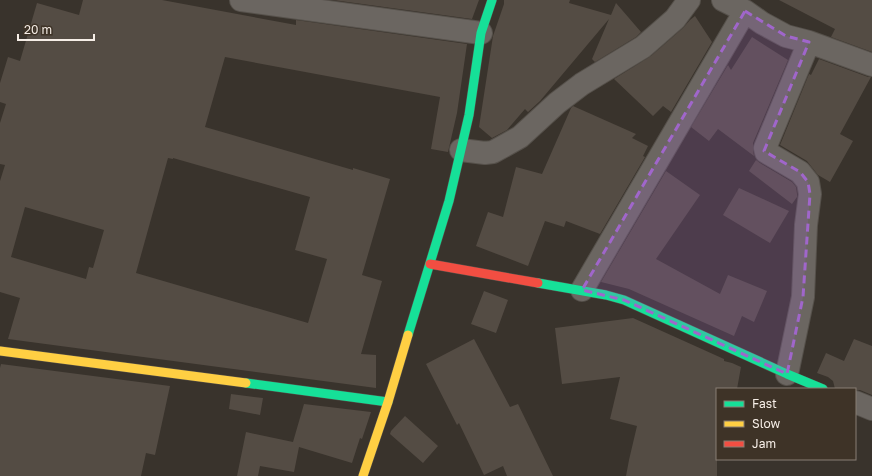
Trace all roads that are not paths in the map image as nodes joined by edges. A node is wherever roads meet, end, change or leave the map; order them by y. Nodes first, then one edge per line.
1 (241, 0) edge
2 (492, 0) edge
3 (689, 0) edge
4 (723, 0) edge
5 (745, 12) junction
6 (481, 33) junction
7 (809, 42) junction
8 (872, 65) edge
9 (461, 150) junction
10 (430, 264) junction
11 (582, 290) junction
12 (0, 350) edge
13 (787, 374) junction
14 (821, 388) edge
15 (388, 402) junction
16 (856, 402) edge
17 (872, 409) edge
18 (363, 476) edge

1 - 6 street
2 - 6 street
3 - 9 street
4 - 5 street
5 - 7 street
5 - 11 street
6 - 9 street
7 - 8 street
7 - 13 street
9 - 10 street
10 - 11 street
10 - 15 street
11 - 13 street
12 - 15 street
13 - 14 street
15 - 18 street
16 - 17 street

